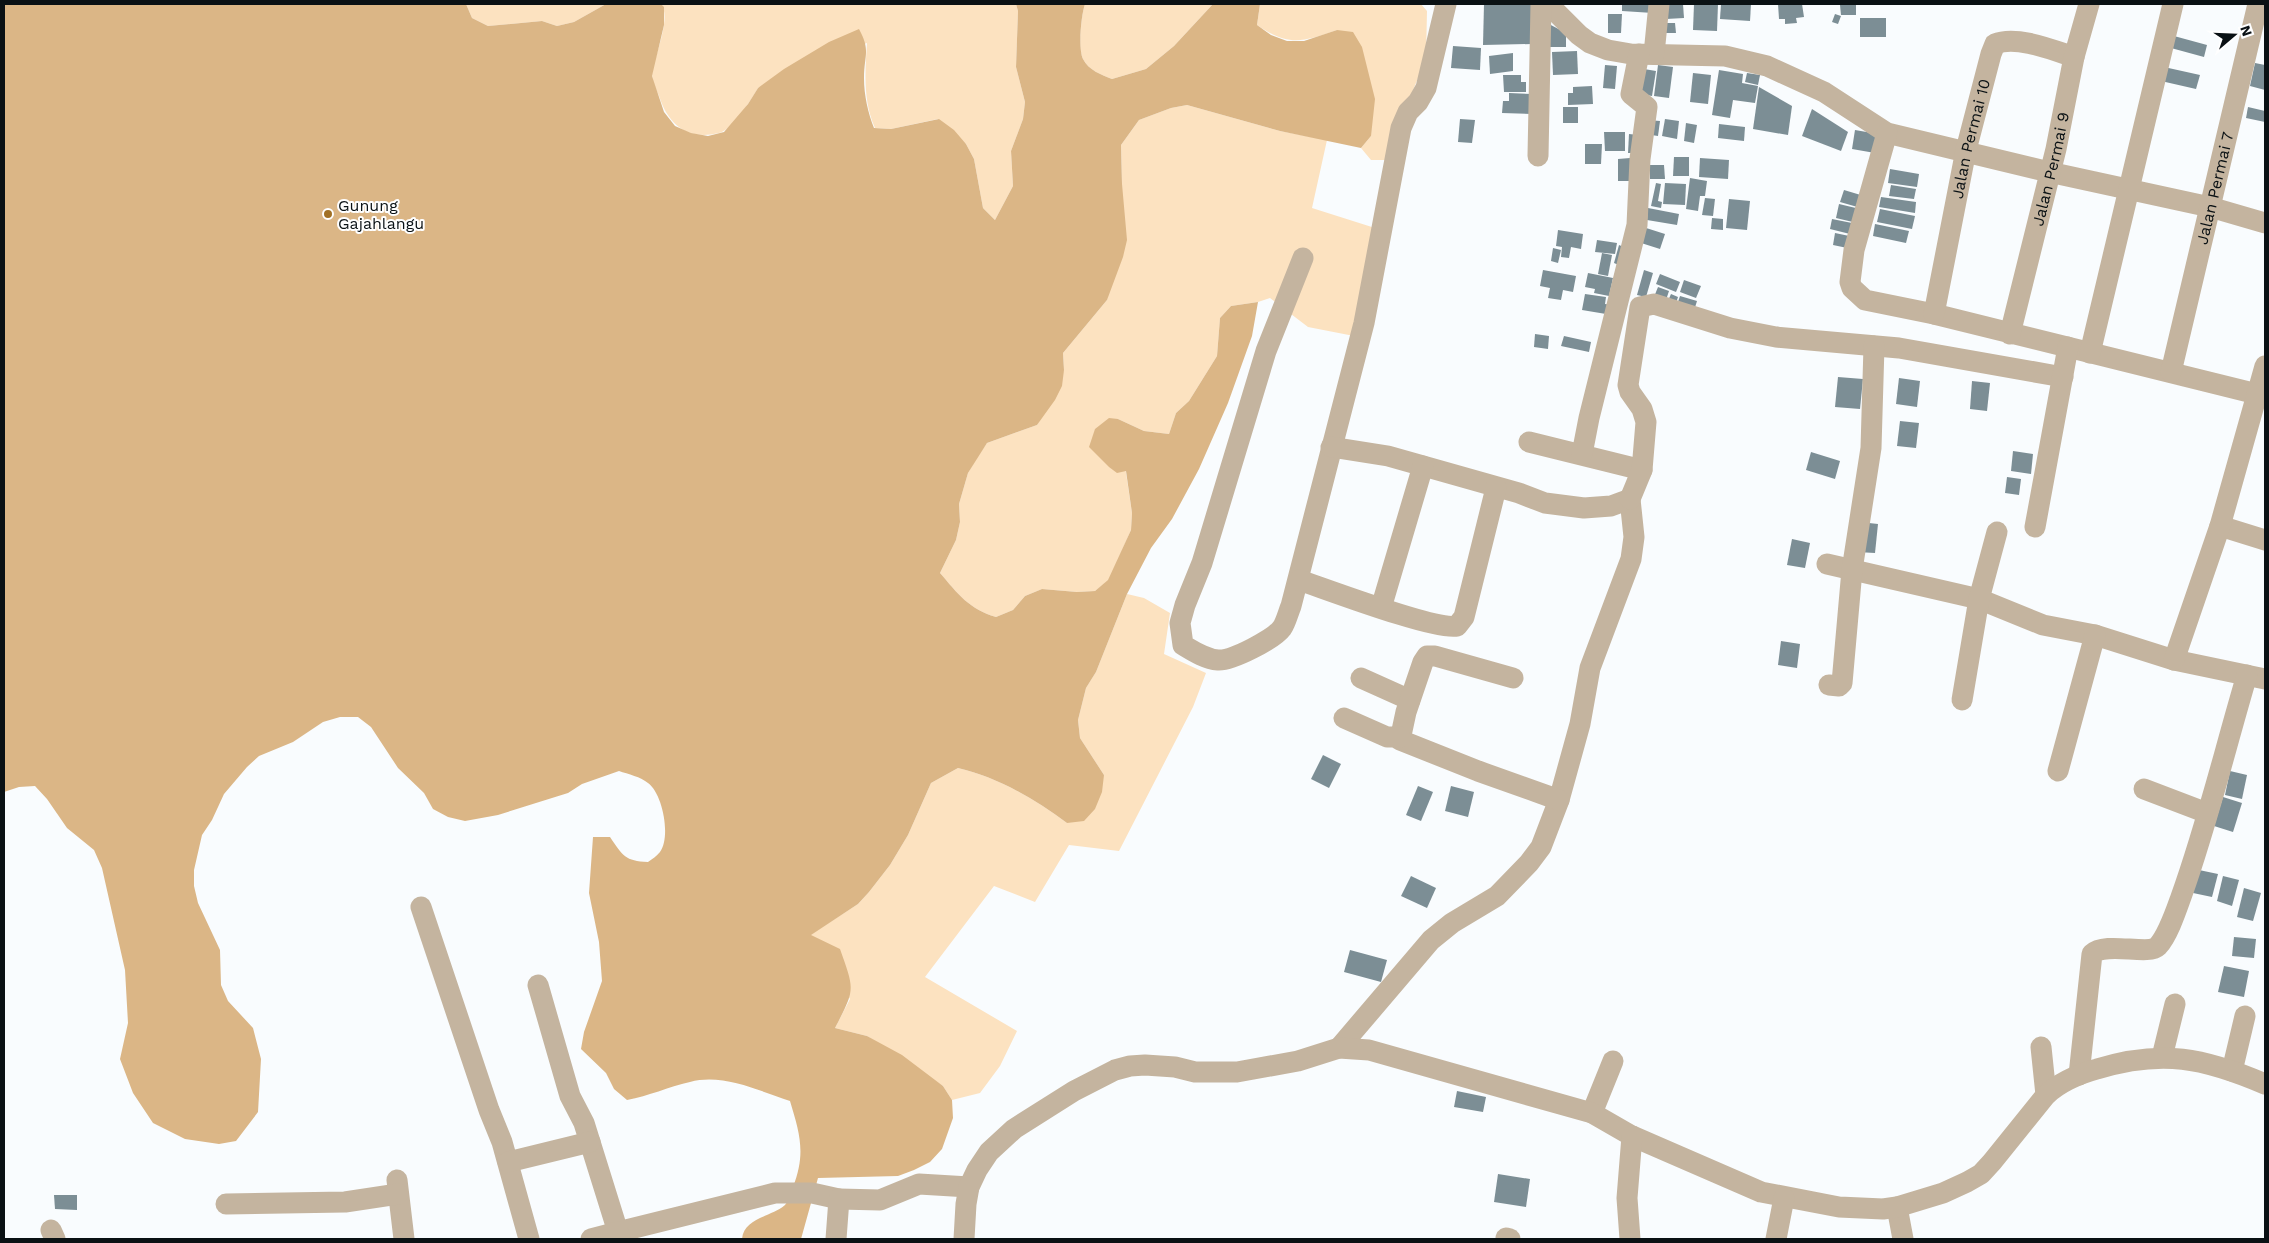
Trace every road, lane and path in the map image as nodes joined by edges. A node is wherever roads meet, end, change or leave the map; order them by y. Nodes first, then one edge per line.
1 (1446, 4) edge
2 (1541, 4) edge
3 (1548, 4) edge
4 (1659, 4) edge
5 (2089, 4) edge
6 (2173, 4) edge
7 (2258, 4) edge
8 (1647, 54) junction
9 (2074, 57) junction
10 (1887, 133) junction
11 (1966, 150) junction
12 (1538, 156) dead end
13 (2049, 172) junction
14 (2129, 190) junction
15 (2210, 207) junction
16 (2265, 223) edge
17 (1303, 258) dead end
18 (1934, 314) junction
19 (2010, 334) junction
20 (1874, 346) junction
21 (2068, 347) junction
22 (2090, 353) junction
23 (2265, 366) edge
24 (2171, 372) junction
25 (2063, 377) junction
26 (2261, 394) edge
27 (1529, 442) dead end
28 (1331, 447) junction
29 (1582, 454) junction
30 (1423, 466) junction
31 (1642, 470) junction
32 (1496, 488) junction
33 (1630, 499) junction
34 (2220, 526) junction
35 (2035, 527) dead end
36 (1997, 532) dead end
37 (2265, 540) edge
38 (1827, 564) dead end
39 (1852, 570) junction
40 (1298, 580) junction
41 (1978, 599) junction
42 (1381, 608) junction
43 (2095, 635) junction
44 (2174, 660) junction
45 (2256, 677) edge
46 (1361, 678) dead end
47 (1513, 678) dead end
48 (1829, 685) dead end
49 (1410, 700) junction
50 (1962, 700) dead end
51 (1344, 718) dead end
52 (1400, 737) junction
53 (2058, 771) dead end
54 (2144, 789) dead end
55 (1559, 800) junction
56 (2207, 813) junction
57 (422, 907) dead end
58 (538, 985) dead end
59 (2175, 1004) dead end
60 (2245, 1016) dead end
61 (2040, 1046) dead end
62 (1339, 1048) junction
63 (2162, 1057) junction
64 (1613, 1061) dead end
65 (2232, 1071) junction
66 (2079, 1075) junction
67 (2265, 1084) edge
68 (2046, 1094) junction
69 (1592, 1113) junction
70 (1632, 1136) junction
71 (590, 1142) junction
72 (508, 1162) junction
73 (969, 1187) junction
74 (1784, 1198) junction
75 (839, 1199) junction
76 (226, 1204) dead end
77 (1897, 1208) junction
78 (619, 1235) edge
79 (404, 1239) edge
80 (529, 1239) edge
81 (591, 1239) edge
82 (836, 1239) edge
83 (964, 1239) edge
84 (1630, 1239) edge
85 (1776, 1239) edge
86 (1904, 1239) edge

1 - 28 street
2 - 12 street
3 - 8 street
4 - 8 street
5 - 9 street, Jalan Permai 9
6 - 14 street
7 - 15 street, Jalan Permai 7
8 - 10 street
8 - 29 street
9 - 11 street, Jalan Permai 10
9 - 13 street, Jalan Permai 9
10 - 11 street
10 - 18 street
11 - 13 street
11 - 18 street, Jalan Permai 10
13 - 14 street
13 - 19 street, Jalan Permai 9
14 - 15 street
14 - 22 street
15 - 16 street
15 - 24 street, Jalan Permai 7
17 - 40 street
18 - 19 street
19 - 21 street
20 - 25 street
20 - 31 street
20 - 39 street
21 - 22 street
21 - 25 street
22 - 24 street
23 - 26 street
24 - 26 street
25 - 35 street
26 - 34 street
27 - 29 street
28 - 30 street
28 - 40 street
29 - 31 street
30 - 32 street
30 - 42 street
31 - 33 street
32 - 33 street
32 - 42 street
33 - 55 street
34 - 37 street
34 - 44 street
36 - 41 street
38 - 39 street
39 - 41 street
39 - 48 street
40 - 42 street
41 - 43 street
41 - 50 street
43 - 44 street
43 - 53 street
44 - 45 street
45 - 56 street
46 - 49 street
47 - 49 street
49 - 52 street
51 - 52 street
52 - 55 street
54 - 56 street
55 - 62 street
56 - 66 street
57 - 72 street
58 - 71 street
59 - 63 street
60 - 65 street
61 - 68 street
62 - 69 street
62 - 73 street
63 - 65 street
63 - 66 street
64 - 69 street
65 - 67 street
66 - 68 street
68 - 77 street
69 - 70 street
70 - 74 street
70 - 84 street
71 - 72 street
71 - 78 street
72 - 80 street
73 - 75 street
73 - 83 street
74 - 77 street
74 - 85 street
75 - 78 street
75 - 82 street
76 - 79 street
77 - 86 street
78 - 81 street

